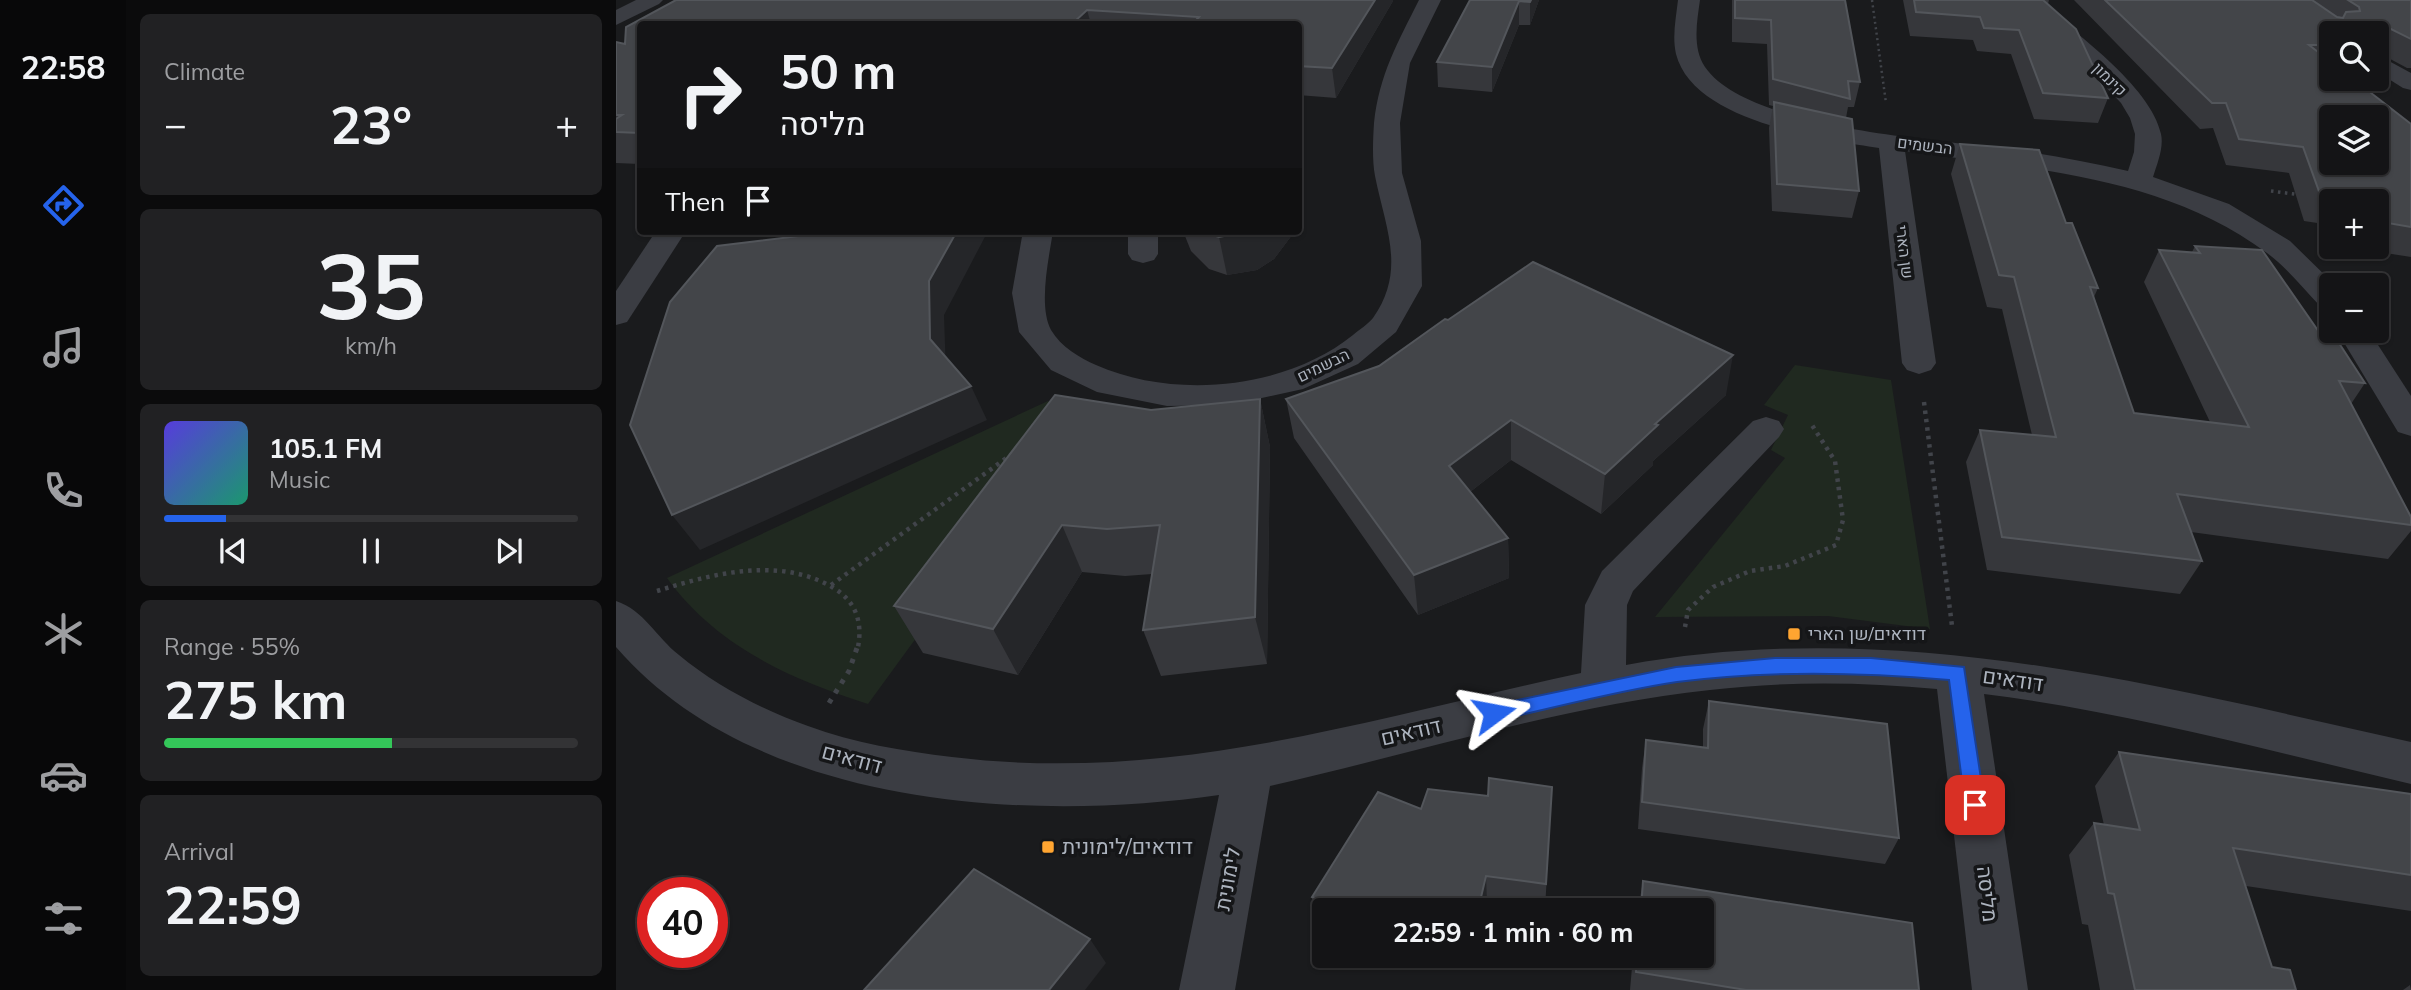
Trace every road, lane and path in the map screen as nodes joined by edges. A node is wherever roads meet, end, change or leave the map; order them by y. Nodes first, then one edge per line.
1 (1430, 0) edge
2 (1689, 0) edge
3 (1872, 0) edge
4 (2023, 0) edge
5 (647, 3) edge
6 (616, 18) edge
7 (616, 27) edge
8 (2389, 69) edge
9 (2411, 83) edge
10 (1891, 141) junction
11 (2137, 181) junction
12 (668, 235) edge
13 (1037, 235) edge
14 (2319, 286) edge
15 (616, 315) edge
16 (2360, 343) edge
17 (1919, 363) joint
18 (2411, 424) edge
19 (1766, 429) joint
20 (1020, 448) edge
21 (831, 585) junction
22 (653, 592) dead end
23 (616, 618) edge
24 (1958, 673) junction
25 (1676, 675) junction
26 (1604, 689) junction
27 (800, 746) junction
28 (2411, 763) edge
29 (1250, 768) junction
30 (1207, 990) edge
31 (2000, 990) edge

1 - 13 street, הבשמים
2 - 10 street, הבשמים
3 - 10 path
4 - 11 street, קינמון
5 - 6 street
5 - 7 street
8 - 9 street
10 - 11 street, הבשמים
10 - 17 street, שן הארי
11 - 14 street, הבשמים
12 - 15 street
16 - 18 street
17 - 24 path
19 - 25 path
19 - 26 street
20 - 21 path
21 - 22 path
21 - 27 path
23 - 27 street, דודאים
24 - 25 street, דודאים
24 - 28 street, דודאים
24 - 31 street, מליסה
25 - 26 street, דודאים
26 - 29 street, דודאים
27 - 29 street, דודאים
29 - 30 street, לימונית

